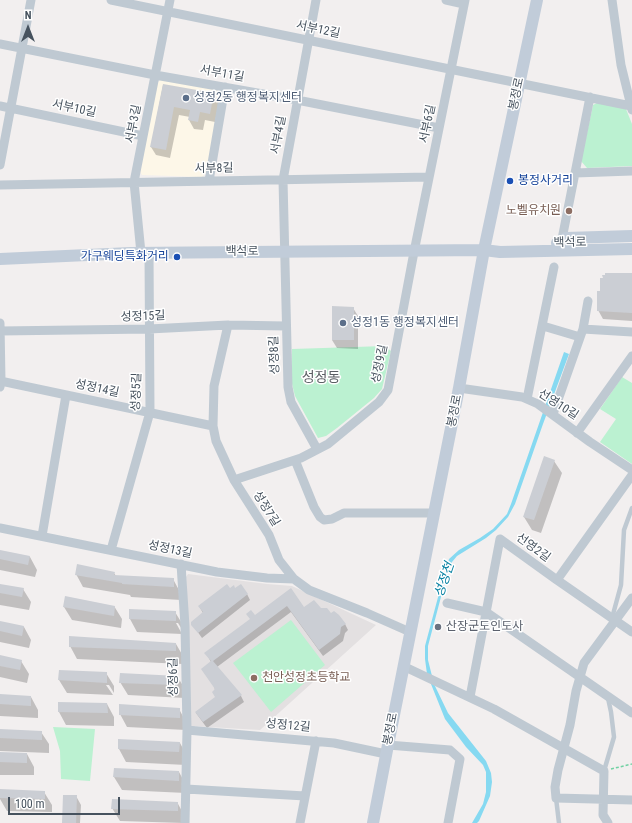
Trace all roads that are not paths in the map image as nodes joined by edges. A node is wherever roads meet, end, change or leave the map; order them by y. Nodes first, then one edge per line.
1 (31, 0) edge
2 (111, 0) edge
3 (170, 0) edge
4 (316, 0) edge
5 (446, 0) edge
6 (537, 0) edge
7 (612, 0) edge
8 (464, 2) edge
9 (168, 11) junction
10 (308, 40) junction
11 (0, 44) edge
12 (22, 49) junction
13 (451, 70) junction
14 (155, 75) junction
15 (520, 83) junction
16 (225, 87) junction
17 (590, 97) junction
18 (297, 100) junction
19 (0, 106) edge
20 (11, 108) junction
21 (631, 108) edge
22 (439, 128) junction
23 (143, 136) junction
24 (0, 165) edge
25 (632, 171) edge
26 (575, 173) junction
27 (429, 176) junction
28 (283, 180) junction
29 (209, 181) junction
30 (134, 182) junction
31 (0, 185) edge
32 (632, 236) edge
33 (632, 242) edge
34 (558, 244) junction
35 (484, 250) junction
36 (632, 250) edge
37 (284, 252) junction
38 (414, 252) junction
39 (145, 253) junction
40 (632, 258) edge
41 (0, 259) edge
42 (554, 267) dead end
43 (588, 301) dead end
44 (0, 322) edge
45 (228, 325) junction
46 (286, 326) junction
47 (543, 326) junction
48 (149, 329) junction
49 (0, 331) edge
50 (632, 332) edge
51 (582, 333) junction
52 (632, 356) edge
53 (0, 383) edge
54 (459, 388) junction
55 (66, 395) junction
56 (527, 400) junction
57 (150, 412) junction
58 (553, 414) junction
59 (213, 426) junction
60 (577, 433) junction
61 (318, 449) junction
62 (295, 460) junction
63 (632, 470) edge
64 (632, 475) edge
65 (234, 480) junction
66 (632, 508) edge
67 (434, 512) junction
68 (0, 528) edge
69 (42, 536) junction
70 (111, 550) junction
71 (181, 564) junction
72 (294, 579) junction
73 (557, 580) junction
74 (632, 598) edge
75 (447, 603) dead end
76 (486, 612) junction
77 (614, 619) junction
78 (410, 632) junction
79 (632, 632) edge
80 (403, 666) junction
81 (579, 677) junction
82 (607, 696) junction
83 (470, 697) junction
84 (632, 713) edge
85 (187, 730) junction
86 (316, 741) junction
87 (387, 749) junction
88 (564, 749) junction
89 (604, 772) junction
90 (186, 789) junction
91 (305, 796) junction
92 (556, 798) junction
93 (603, 798) junction
94 (632, 800) edge
95 (185, 823) edge
96 (300, 823) edge
97 (373, 823) edge
98 (448, 823) edge
99 (559, 823) edge
100 (608, 823) edge

1 - 12 street
2 - 9 street, 서부12길
3 - 9 street, 서부3길
4 - 10 street, 서부4길
5 - 8 street
6 - 15 main road, 봉정로
7 - 21 street
8 - 13 street, 서부6길
9 - 10 street, 서부12길
9 - 14 street, 서부3길
10 - 13 street, 서부12길
10 - 18 street, 서부4길
11 - 12 street, 서부11길
12 - 14 street, 서부11길
12 - 20 street
13 - 15 street, 서부12길
13 - 22 street, 서부6길
14 - 16 street, 서부11길
14 - 23 street, 서부3길
15 - 17 street, 서부12길
15 - 35 main road, 봉정로
16 - 18 street, 서부11길
16 - 29 street
17 - 21 street, 서부12길
17 - 26 street
18 - 22 street, 서부11길
18 - 28 street, 서부4길
19 - 20 street, 서부10길
20 - 23 street, 서부10길
20 - 24 street
22 - 27 street, 서부6길
23 - 30 street, 서부3길
25 - 26 street
26 - 34 street
27 - 28 street, 서부8길
27 - 38 street, 서부6길
28 - 29 street, 서부8길
28 - 37 street, 서부4길
29 - 30 street, 서부8길
30 - 31 street, 서부8길
30 - 39 street, 서부3길
32 - 34 main road
33 - 34 main road, 백석로
34 - 35 main road, 백석로
34 - 36 main road, 백석로
34 - 40 main road
35 - 38 main road, 백석로
35 - 54 main road, 봉정로
37 - 38 main road, 백석로
37 - 39 main road, 백석로
37 - 46 street, 성정8길
38 - 61 street, 성정9길
39 - 41 main road, 백석로
39 - 48 street, 성정5길
42 - 47 street
43 - 51 street
44 - 49 street
45 - 46 street, 성정15길
45 - 48 street, 성정15길
45 - 59 street, 성정7길
46 - 61 street, 성정8길
47 - 51 street
47 - 56 street
48 - 49 street, 성정15길
48 - 57 street, 성정5길
49 - 53 street
50 - 51 street
51 - 58 street
52 - 60 street
53 - 55 street, 성정14길
54 - 56 street, 선영10길
54 - 67 main road, 봉정로
55 - 57 street, 성정14길
55 - 69 street
56 - 58 street, 선영10길
57 - 59 street, 성정14길
57 - 70 street, 성정5길
58 - 60 street, 선영10길
59 - 65 street, 성정7길
60 - 63 street, 선영10길
61 - 62 street, 성정9길
62 - 65 street, 성정9길
62 - 67 street
64 - 73 street
65 - 72 street, 성정7길
66 - 77 lane
67 - 78 main road, 봉정로
68 - 69 street, 성정13길
69 - 70 street, 성정13길
70 - 71 street, 성정13길
71 - 72 street, 성정13길
71 - 85 street, 성정6길
72 - 78 street, 성정7길
73 - 76 street, 선영2길
73 - 77 street
74 - 77 street
75 - 76 street
76 - 81 street
76 - 83 street, 선영2길
77 - 79 street
77 - 81 street
78 - 80 main road, 봉정로
80 - 83 street
80 - 87 main road, 봉정로
81 - 82 street
81 - 88 street
82 - 84 street
82 - 89 lane
83 - 88 street
85 - 86 street, 성정12길
85 - 90 street, 성정6길
86 - 87 street, 성정12길
86 - 91 street
87 - 97 main road, 봉정로
87 - 98 street, 성정12길
88 - 89 street
88 - 92 street
89 - 93 street
90 - 91 street
90 - 95 street, 성정6길
91 - 96 street
92 - 93 street
92 - 99 lane
93 - 94 street
93 - 100 street

